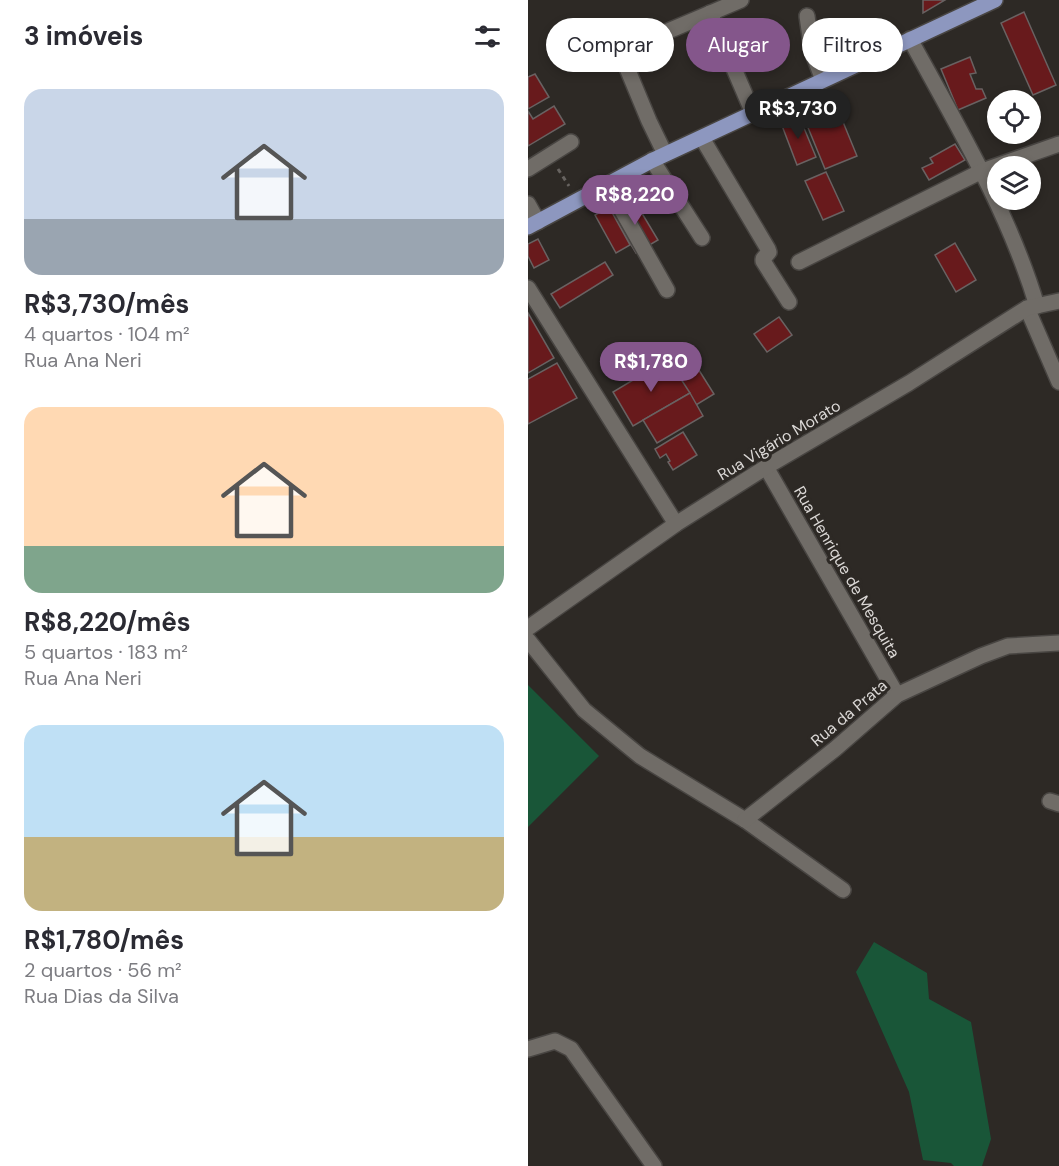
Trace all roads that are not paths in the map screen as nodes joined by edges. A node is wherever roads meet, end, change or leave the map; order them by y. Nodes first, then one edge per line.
1 (741, 0) edge
2 (995, 0) edge
3 (710, 13) junction
4 (807, 16) dead end
5 (674, 28) edge
6 (910, 39) junction
7 (629, 72) edge
8 (823, 80) junction
9 (753, 113) junction
10 (702, 138) junction
11 (571, 142) dead end
12 (1059, 144) edge
13 (659, 157) junction
14 (528, 169) edge
15 (982, 171) junction
16 (607, 184) junction
17 (528, 204) edge
18 (533, 224) edge
19 (702, 238) dead end
20 (799, 262) dead end
21 (528, 288) edge
22 (667, 290) dead end
23 (1059, 301) edge
24 (789, 302) dead end
25 (1032, 307) junction
26 (1059, 382) edge
27 (766, 467) junction
28 (676, 524) junction
29 (528, 628) edge
30 (528, 640) edge
31 (1059, 643) edge
32 (897, 695) junction
33 (745, 820) junction
34 (843, 891) dead end
35 (528, 1049) edge
36 (654, 1166) edge

1 - 3 street
2 - 6 main road
3 - 5 street
3 - 9 street
4 - 8 street
6 - 8 main road
6 - 15 street
7 - 13 street
8 - 9 main road
9 - 10 main road
10 - 13 main road
10 - 24 street
11 - 14 street
12 - 15 street
13 - 16 main road
13 - 19 street
15 - 20 street
15 - 25 street
16 - 18 main road
16 - 22 street
17 - 18 street
21 - 28 street
23 - 25 street, Rua Vigário Morato
25 - 26 street
25 - 27 street, Rua Vigário Morato
27 - 28 street, Rua Vigário Morato
27 - 32 street, Rua Henrique de Mesquita
28 - 29 street, Rua Vigário Morato
30 - 33 street
31 - 32 street, Rua da Prata
32 - 33 street, Rua da Prata
33 - 34 street
35 - 36 street

